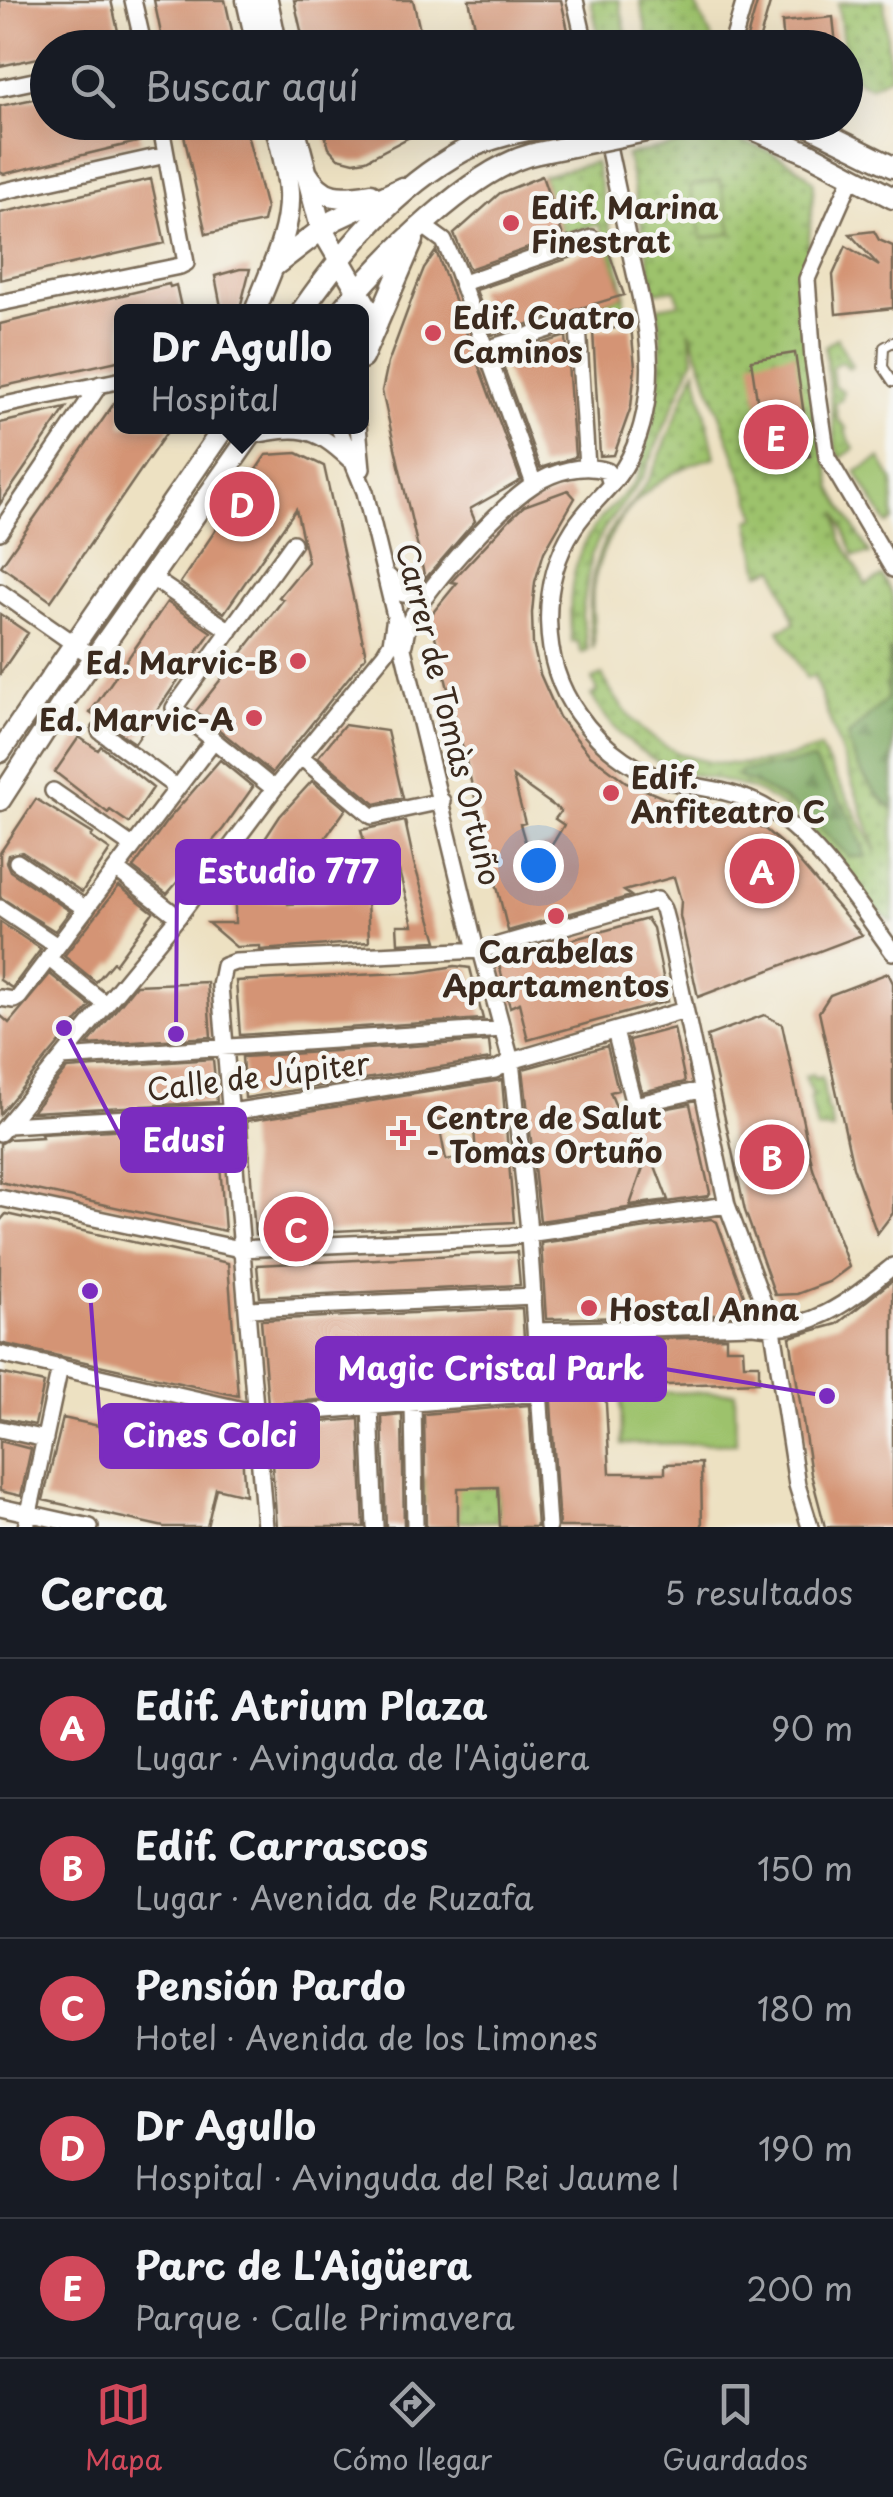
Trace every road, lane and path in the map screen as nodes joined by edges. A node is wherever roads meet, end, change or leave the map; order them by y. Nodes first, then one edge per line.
1 (132, 0) edge
2 (248, 0) edge
3 (267, 0) edge
4 (575, 0) edge
5 (745, 0) edge
6 (140, 30) edge
7 (254, 30) edge
8 (273, 30) edge
9 (582, 30) edge
10 (736, 30) edge
11 (30, 82) edge
12 (0, 88) edge
13 (163, 140) edge
14 (279, 140) edge
15 (297, 140) edge
16 (497, 140) edge
17 (602, 140) edge
18 (607, 140) edge
19 (774, 140) edge
20 (837, 140) edge
21 (166, 155) junction
22 (303, 166) junction
23 (893, 169) edge
24 (852, 177) junction
25 (422, 180) junction
26 (397, 190) junction
27 (0, 192) edge
28 (893, 198) edge
29 (420, 227) junction
30 (321, 228) junction
31 (592, 238) dead end
32 (339, 258) junction
33 (273, 266) junction
34 (463, 283) junction
35 (357, 290) junction
36 (0, 303) edge
37 (261, 304) edge
38 (307, 304) edge
39 (346, 304) edge
40 (365, 304) edge
41 (369, 310) edge
42 (377, 324) junction
43 (369, 342) edge
44 (893, 342) edge
45 (487, 349) junction
46 (114, 381) edge
47 (893, 382) edge
48 (100, 384) junction
49 (0, 406) edge
50 (219, 434) edge
51 (256, 434) edge
52 (316, 434) edge
53 (341, 434) edge
54 (359, 434) edge
55 (354, 464) junction
56 (587, 467) junction
57 (534, 484) junction
58 (611, 484) junction
59 (365, 492) junction
60 (0, 532) edge
61 (293, 543) dead end
62 (381, 563) junction
63 (891, 563) edge
64 (152, 578) junction
65 (0, 592) edge
66 (427, 595) junction
67 (395, 617) junction
68 (230, 631) junction
69 (74, 644) junction
70 (404, 647) junction
71 (96, 659) junction
72 (372, 668) junction
73 (412, 678) junction
74 (100, 731) dead end
75 (212, 741) junction
76 (0, 752) edge
77 (300, 757) junction
78 (176, 787) junction
79 (53, 790) dead end
80 (274, 790) junction
81 (0, 800) edge
82 (442, 800) junction
83 (132, 846) junction
84 (18, 862) dead end
85 (116, 869) junction
86 (0, 908) edge
87 (86, 909) junction
88 (178, 918) junction
89 (479, 950) junction
90 (52, 952) junction
91 (893, 952) edge
92 (0, 998) edge
93 (104, 1003) junction
94 (685, 1010) junction
95 (503, 1029) junction
96 (614, 1031) junction
97 (225, 1046) junction
98 (62, 1058) junction
99 (512, 1061) junction
100 (701, 1090) junction
101 (231, 1112) junction
102 (4, 1129) edge
103 (0, 1198) edge
104 (727, 1205) junction
105 (528, 1233) junction
106 (240, 1249) junction
107 (893, 1266) edge
108 (533, 1296) junction
109 (248, 1309) junction
110 (773, 1329) junction
111 (536, 1331) junction
112 (0, 1354) edge
113 (60, 1367) junction
114 (540, 1393) junction
115 (413, 1403) junction
116 (370, 1406) junction
117 (256, 1414) junction
118 (0, 1429) edge
119 (45, 1440) junction
120 (0, 1507) edge
121 (27, 1520) edge
122 (90, 1527) edge
123 (265, 1527) edge
124 (375, 1527) edge
125 (415, 1527) edge
126 (548, 1527) edge
127 (810, 1527) edge

1 - 6 street
2 - 7 main road
3 - 8 main road
4 - 9 street
5 - 10 street
11 - 12 street
13 - 21 street
14 - 33 main road
15 - 22 main road
16 - 25 main road
17 - 29 main road, bridge
18 - 58 street
19 - 24 main road
20 - 23 main road
21 - 27 street
21 - 36 street
22 - 26 main road
22 - 30 main road
23 - 24 main road
24 - 28 main road
24 - 63 street
25 - 26 main road
25 - 32 main road
26 - 30 main road
29 - 34 street
29 - 35 main road
29 - 42 main road
30 - 32 main road
30 - 33 main road
31 - 34 street
32 - 35 main road
32 - 38 main road
33 - 37 main road
34 - 45 street
35 - 39 main road
35 - 40 main road
41 - 42 main road
42 - 43 main road
44 - 47 lane
45 - 56 street
45 - 57 street
46 - 48 street
48 - 49 street
48 - 60 street
50 - 69 main road
51 - 64 main road
52 - 55 street
53 - 55 street, Carrer de Tomàs Ortuño
54 - 59 street, Carrer de Tomàs Ortuño
55 - 59 street, Carrer de Tomàs Ortuño
56 - 57 street
56 - 58 street
57 - 66 street
58 - 91 street
59 - 62 street, Carrer de Tomàs Ortuño
61 - 68 street
62 - 66 street
62 - 67 street, Carrer de Tomàs Ortuño
64 - 68 street
64 - 71 main road
65 - 69 street
66 - 70 street
67 - 70 street, Carrer de Tomàs Ortuño
67 - 72 street
68 - 75 street
69 - 71 street
69 - 76 main road
70 - 73 street, Carrer de Tomàs Ortuño
71 - 81 main road
72 - 73 street
72 - 77 street
73 - 82 street, Carrer de Tomàs Ortuño
74 - 78 street
75 - 78 street
75 - 80 street
77 - 80 street
77 - 82 street
78 - 83 street
79 - 83 street
80 - 88 street
82 - 89 street, Carrer de Tomàs Ortuño
83 - 85 street
84 - 87 street
85 - 87 street
85 - 88 street
86 - 90 street
87 - 90 street
88 - 93 street
89 - 94 street
89 - 95 street, Carrer de Tomàs Ortuño
89 - 97 street
90 - 92 street
90 - 93 street
93 - 98 street
94 - 96 street, Calle de Júpiter
94 - 100 street
95 - 97 street
95 - 99 street, Carrer de Tomàs Ortuño
96 - 99 street, Calle de Júpiter
96 - 100 street
97 - 98 street
97 - 101 street
98 - 102 street
99 - 101 street, Calle de Júpiter
99 - 105 street, Carrer de Tomàs Ortuño
100 - 104 street
101 - 102 street, Calle de Júpiter
101 - 106 street
103 - 106 street
104 - 105 street
104 - 110 street
105 - 106 street
105 - 108 street, Carrer de Tomàs Ortuño
106 - 109 street
107 - 110 street
108 - 109 street
108 - 111 street, Carrer de Tomàs Ortuño
109 - 117 street
110 - 111 street
110 - 127 street
111 - 114 street, Carrer de Tomàs Ortuño
112 - 113 street
113 - 117 street
113 - 119 street
114 - 115 street
114 - 126 street, Carrer de Tomàs Ortuño
115 - 116 street
115 - 125 street
116 - 117 street
116 - 124 street
117 - 123 street
118 - 119 street
119 - 121 street
120 - 121 street
121 - 122 street

